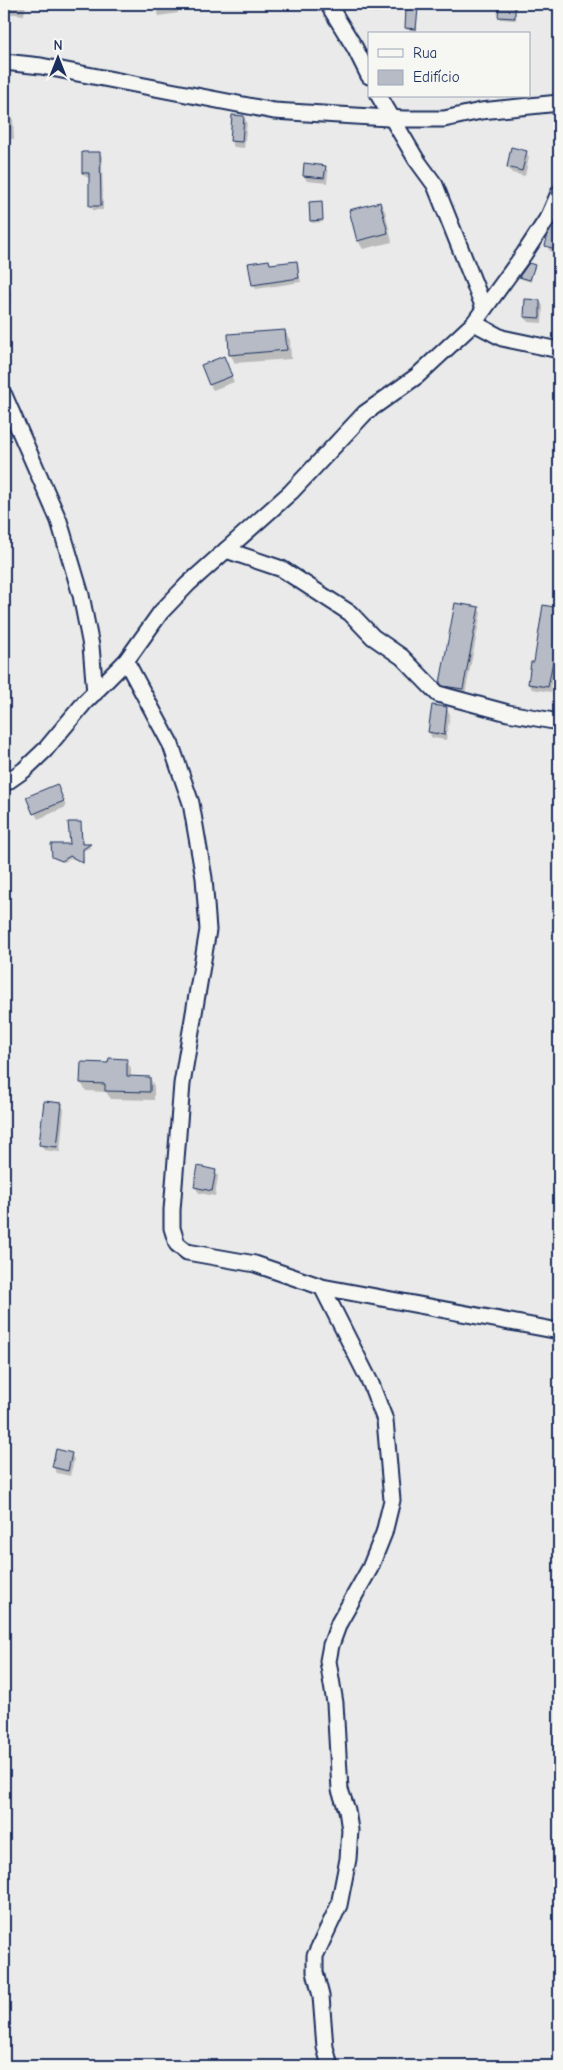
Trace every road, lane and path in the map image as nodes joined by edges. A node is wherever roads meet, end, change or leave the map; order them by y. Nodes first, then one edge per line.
1 (328, 4) edge
2 (4, 62) edge
3 (368, 74) edge
4 (380, 98) edge
5 (559, 103) edge
6 (389, 117) junction
7 (559, 193) edge
8 (484, 308) junction
9 (474, 323) junction
10 (559, 350) edge
11 (4, 395) edge
12 (226, 550) junction
13 (126, 661) junction
14 (95, 693) junction
15 (559, 722) edge
16 (4, 784) edge
17 (322, 1286) junction
18 (559, 1331) edge
19 (330, 2066) edge

1 - 3 street
2 - 6 street
4 - 6 street
5 - 6 street
6 - 8 street
7 - 8 street
8 - 9 street
9 - 10 street
9 - 12 street
11 - 14 street
12 - 13 street
12 - 15 street
13 - 14 street
13 - 17 street
14 - 16 street
17 - 18 street
17 - 19 street

